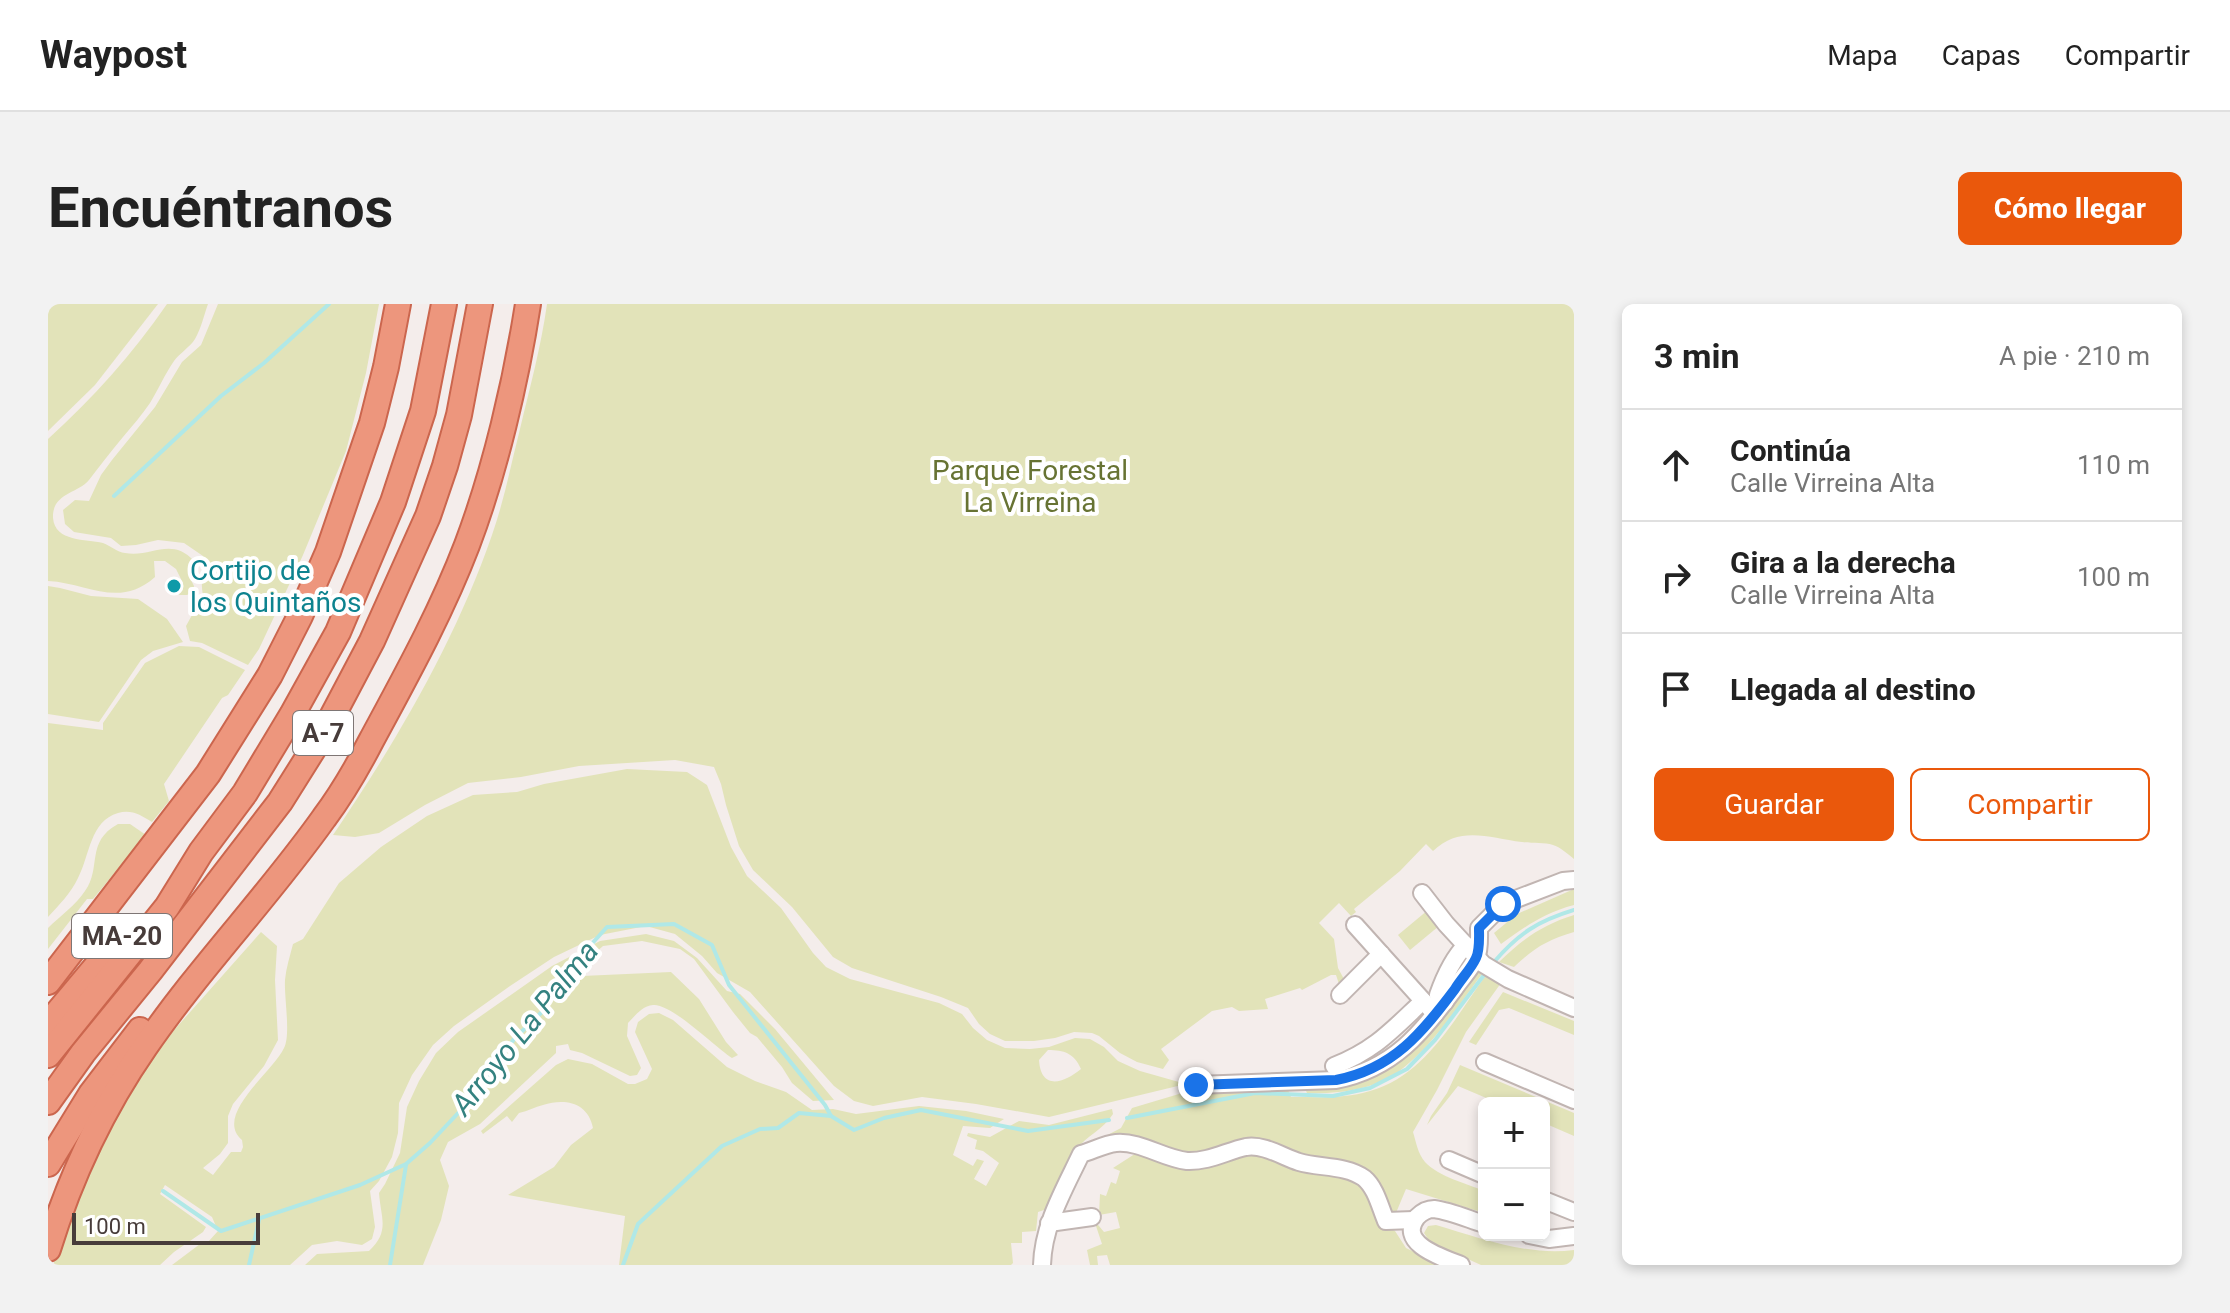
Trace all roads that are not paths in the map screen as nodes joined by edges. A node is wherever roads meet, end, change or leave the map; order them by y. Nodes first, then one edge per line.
1 (398, 304) edge
2 (444, 304) edge
3 (480, 304) edge
4 (528, 304) edge
5 (371, 741) junction
6 (201, 852) junction
7 (1574, 880) edge
8 (1422, 893) dead end
9 (1355, 925) dead end
10 (1472, 951) junction
11 (1381, 954) junction
12 (50, 982) edge
13 (1340, 995) dead end
14 (1434, 1006) junction
15 (1574, 1008) edge
16 (48, 1024) edge
17 (1397, 1026) junction
18 (1414, 1040) junction
19 (48, 1055) edge
20 (1485, 1062) dead end
21 (1334, 1066) dead end
22 (1196, 1085) dead end
23 (1574, 1100) edge
24 (48, 1102) edge
25 (1449, 1160) dead end
26 (48, 1164) edge
27 (1478, 1172) edge
28 (1550, 1202) edge
29 (1574, 1212) edge
30 (1092, 1217) dead end
31 (1414, 1220) junction
32 (1478, 1222) edge
33 (1049, 1223) junction
34 (1574, 1236) edge
35 (1550, 1239) edge
36 (48, 1249) edge
37 (1042, 1265) edge
38 (1461, 1265) edge

1 - 12 highway
2 - 6 highway, A-7
3 - 24 highway, A-7
4 - 5 highway
5 - 26 highway
5 - 36 highway
6 - 16 highway, MA-20
6 - 19 highway, A-7
7 - 10 street
8 - 10 street
9 - 11 street
10 - 14 street
10 - 15 street
11 - 13 street
11 - 14 street
14 - 17 street
14 - 18 street
17 - 18 street
17 - 21 street
18 - 22 street
20 - 23 street
25 - 27 street
28 - 29 street
30 - 33 street
31 - 32 street
31 - 33 street
31 - 38 street
33 - 37 street
34 - 35 street

